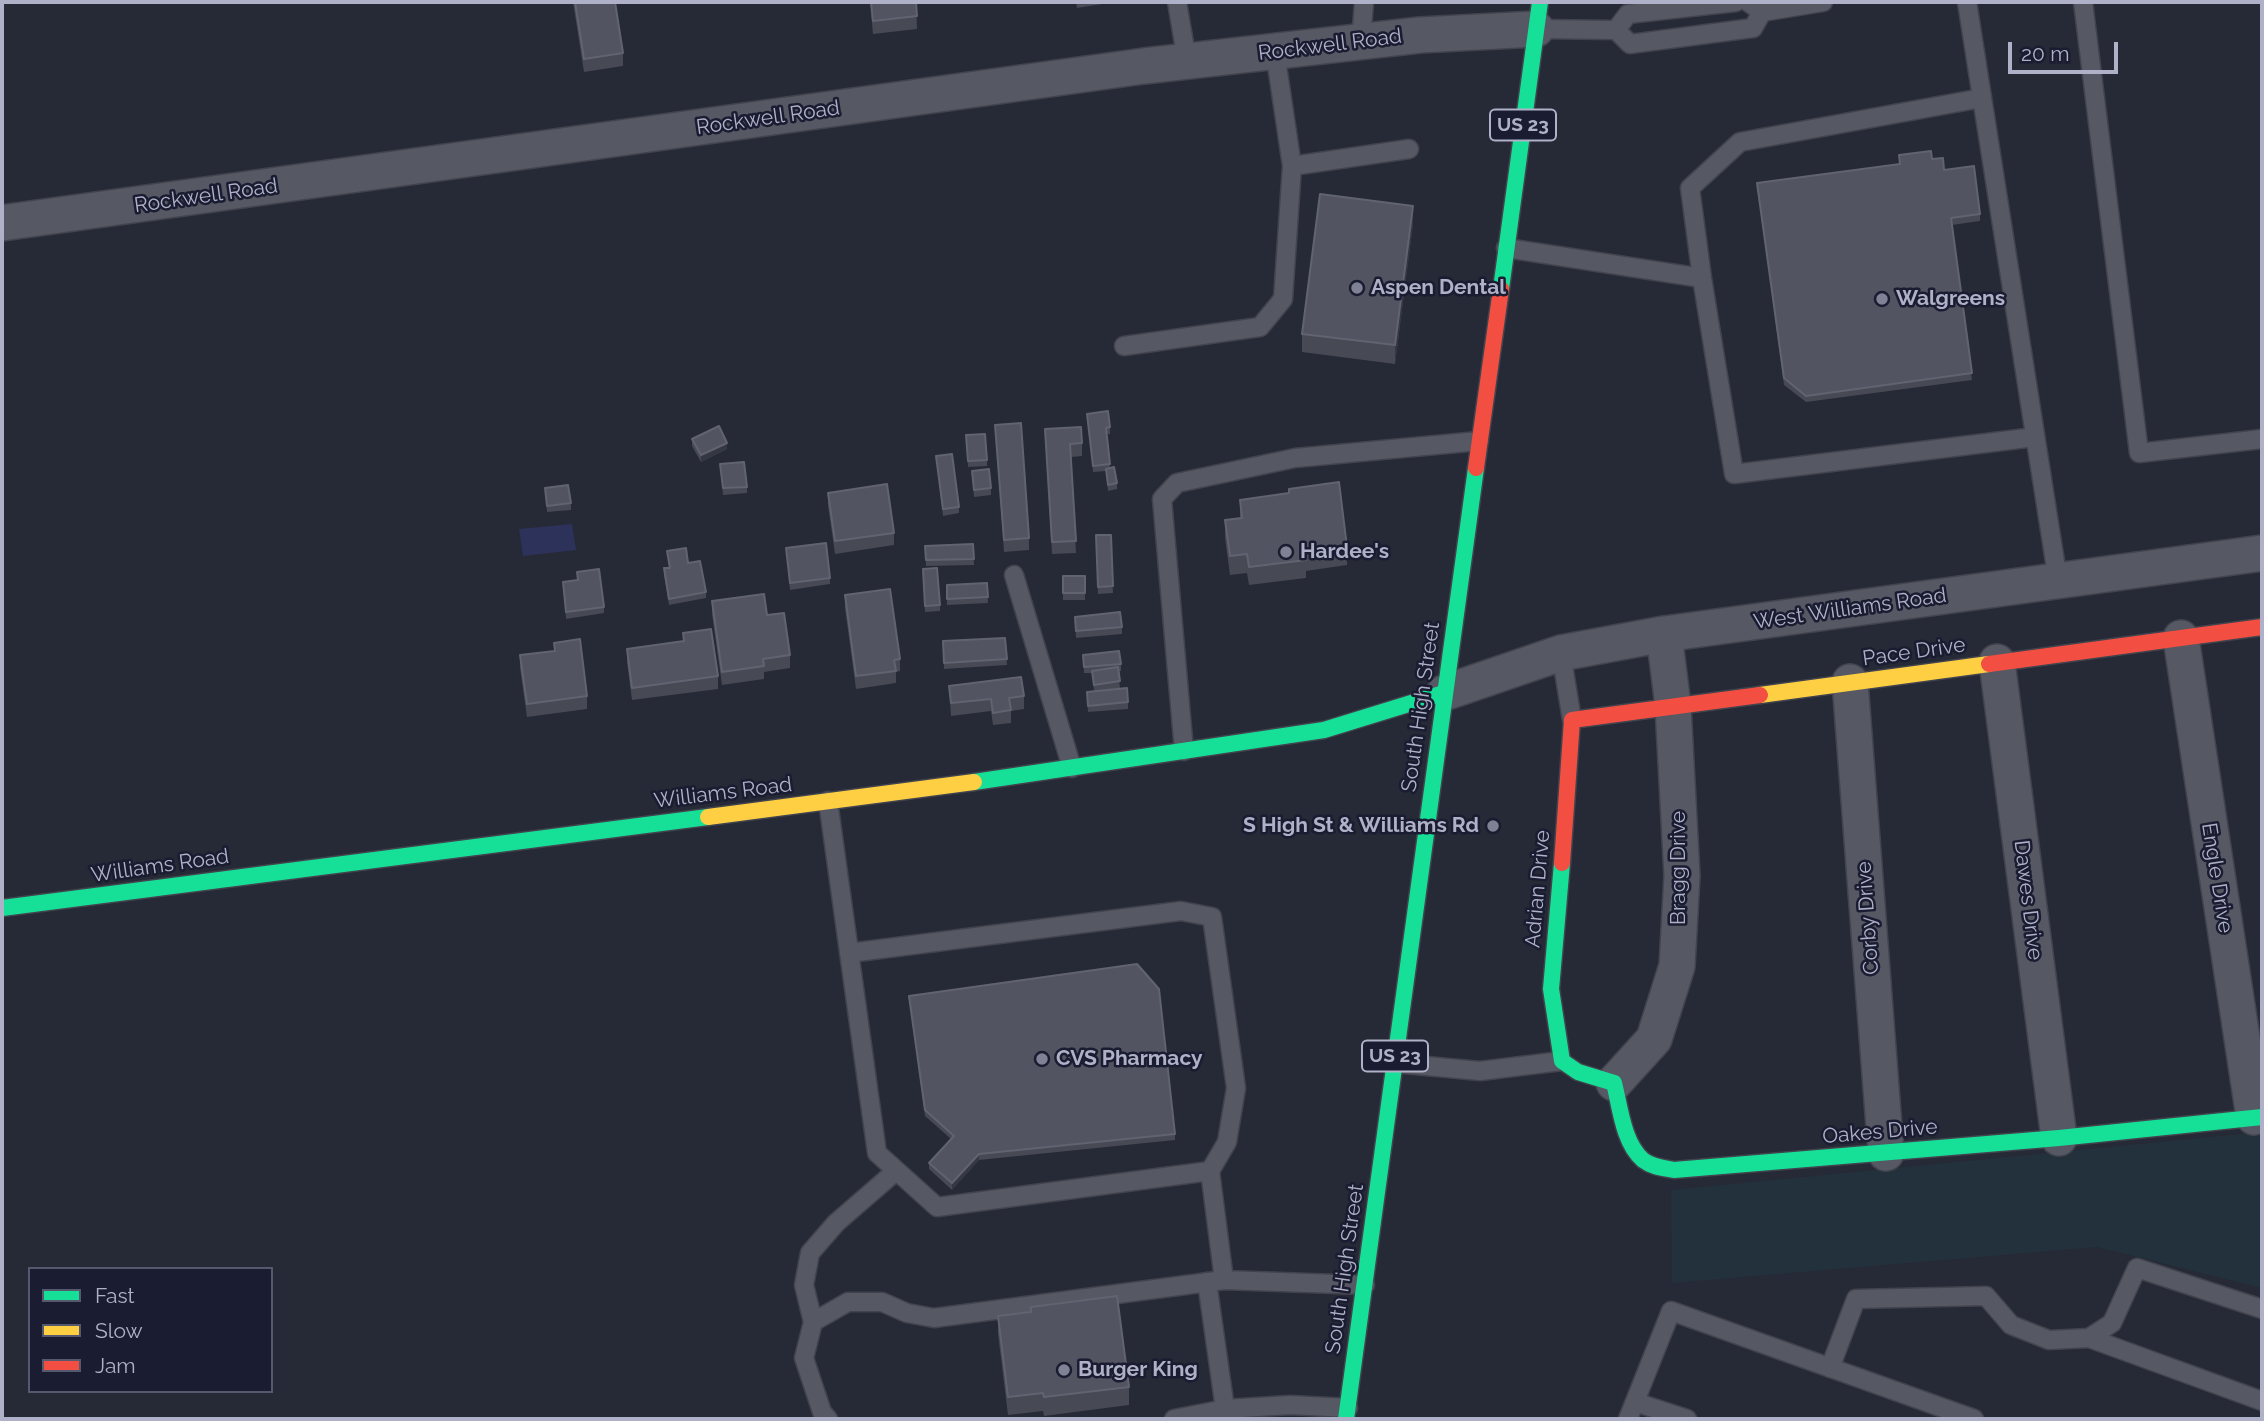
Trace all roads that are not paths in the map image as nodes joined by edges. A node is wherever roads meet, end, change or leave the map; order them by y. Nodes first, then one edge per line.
1 (1178, 2) edge
2 (1364, 2) edge
3 (1736, 2) edge
4 (1823, 2) edge
5 (1967, 2) edge
6 (2083, 2) edge
7 (1755, 7) edge
8 (1538, 15) edge
9 (1616, 30) junction
10 (1361, 41) junction
11 (1275, 52) junction
12 (1187, 61) junction
13 (1982, 98) junction
14 (1409, 149) dead end
15 (1292, 166) junction
16 (2, 223) edge
17 (1506, 248) junction
18 (1702, 278) junction
19 (1124, 346) dead end
20 (2035, 437) junction
21 (2262, 439) edge
22 (1479, 441) junction
23 (2262, 554) edge
24 (1014, 575) dead end
25 (2058, 581) junction
26 (2262, 627) edge
27 (1664, 634) junction
28 (2181, 638) junction
29 (1561, 653) junction
30 (1997, 662) junction
31 (1850, 682) junction
32 (1444, 694) junction
33 (1673, 706) junction
34 (1572, 720) junction
35 (1184, 751) junction
36 (1072, 768) junction
37 (828, 801) junction
38 (2, 908) edge
39 (849, 953) junction
40 (1562, 1060) junction
41 (1394, 1063) junction
42 (1614, 1083) junction
43 (2258, 1117) edge
44 (2059, 1138) junction
45 (1886, 1153) junction
46 (896, 1171) junction
47 (1210, 1171) junction
48 (1216, 1281) junction
49 (1365, 1284) junction
50 (2262, 1309) edge
51 (813, 1322) junction
52 (2089, 1338) junction
53 (1830, 1368) junction
54 (2262, 1401) edge
55 (1635, 1402) junction
56 (1225, 1409) junction
57 (1347, 1413) edge
58 (828, 1419) edge
59 (1174, 1419) edge
60 (1628, 1419) edge
61 (1687, 1419) edge
62 (1974, 1419) edge

1 - 12 lane
2 - 10 lane
3 - 9 lane
4 - 7 lane
5 - 13 lane
6 - 21 lane
7 - 9 lane
8 - 9 lane
8 - 10 street, Rockwell Road
8 - 17 main road, South High Street / US 23
10 - 11 street, Rockwell Road
11 - 12 street, Rockwell Road
11 - 15 lane
12 - 16 street, Rockwell Road
13 - 18 lane
13 - 20 lane
14 - 15 lane
15 - 19 lane
17 - 18 lane
17 - 22 main road, South High Street / US 23
18 - 20 lane
20 - 25 lane
22 - 32 main road, South High Street / US 23
22 - 35 lane
23 - 25 street, West Williams Road
24 - 36 lane
25 - 27 street, West Williams Road
26 - 28 main road, Pace Drive
27 - 29 street, West Williams Road
27 - 33 street, Bragg Drive
28 - 30 main road, Pace Drive
28 - 43 street, Engle Drive
29 - 32 street, West Williams Road
29 - 34 lane
30 - 31 main road, Pace Drive
30 - 44 street, Dawes Drive
31 - 33 main road, Pace Drive
31 - 45 street, Corby Drive
32 - 35 main road, Williams Road
32 - 41 main road, South High Street / US 23
33 - 34 main road, Pace Drive
33 - 42 street, Bragg Drive
34 - 40 main road, Adrian Drive
35 - 36 main road, Williams Road
36 - 37 main road, Williams Road
37 - 38 main road, Williams Road
37 - 39 lane
39 - 46 lane
39 - 47 lane
40 - 41 lane
40 - 42 main road
41 - 49 main road, South High Street / US 23
42 - 45 main road, Oakes Drive
43 - 44 main road, Oakes Drive
44 - 45 main road, Oakes Drive
46 - 47 lane
46 - 51 lane
47 - 48 lane
48 - 49 lane
48 - 51 lane
48 - 56 lane
49 - 57 main road, South High Street / US 23
50 - 52 lane
51 - 58 lane
52 - 53 lane
52 - 54 lane
53 - 55 lane
53 - 62 lane
55 - 60 lane
55 - 61 lane
56 - 57 lane
56 - 59 lane

